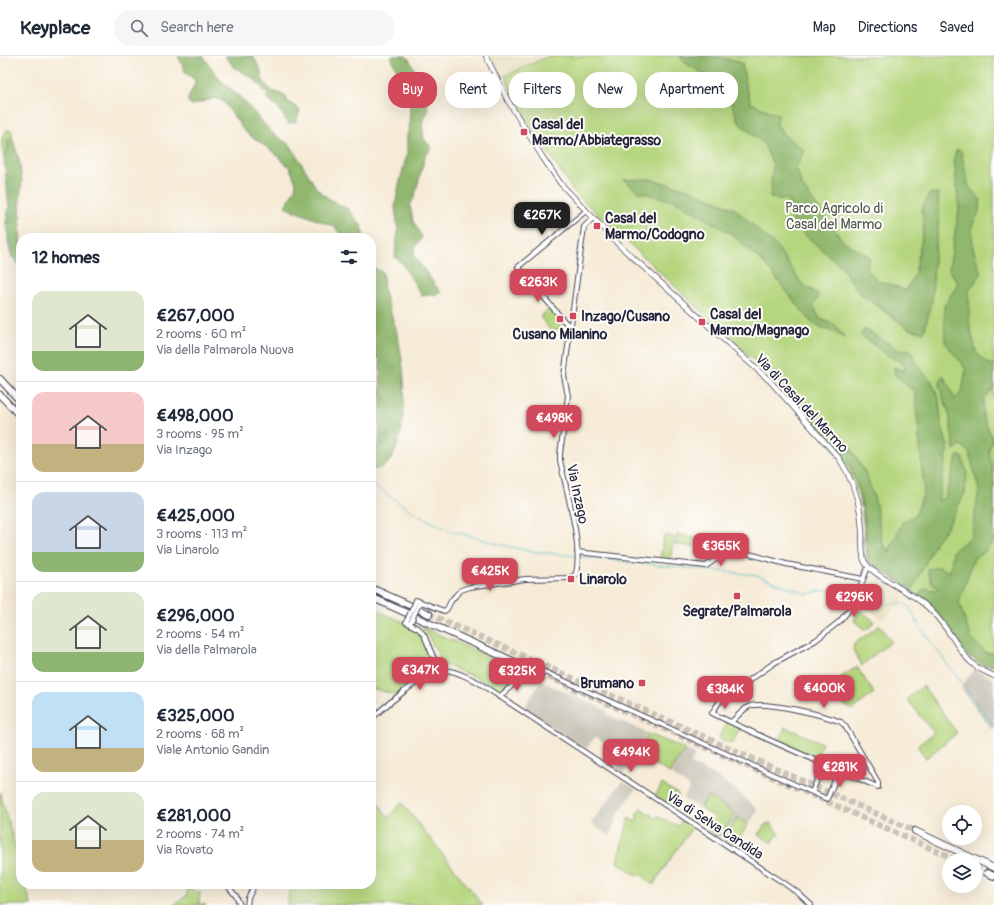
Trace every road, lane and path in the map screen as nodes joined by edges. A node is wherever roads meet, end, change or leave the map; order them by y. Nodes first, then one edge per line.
1 (486, 56) edge
2 (586, 211) junction
3 (593, 218) junction
4 (570, 326) junction
5 (0, 379) edge
6 (0, 395) edge
7 (16, 397) edge
8 (0, 401) edge
9 (15, 411) joint
10 (577, 552) junction
11 (868, 567) junction
12 (863, 579) junction
13 (376, 590) edge
14 (376, 599) edge
15 (429, 614) tunnel mouth
16 (515, 662) tunnel mouth
17 (439, 671) junction
18 (994, 676) edge
19 (499, 697) junction
20 (376, 714) edge
21 (731, 722) junction
22 (824, 764) junction
23 (839, 770) junction
24 (812, 792) junction
25 (915, 831) tunnel mouth
26 (994, 868) edge
27 (987, 873) tunnel mouth
28 (994, 876) edge
29 (230, 889) edge
30 (253, 889) edge
31 (240, 905) edge
32 (247, 905) edge
33 (812, 905) edge

1 - 2 main road
2 - 3 main road, Via di Casal del Marmo
2 - 4 street
3 - 4 street, Via Inzago
3 - 11 main road, Via di Casal del Marmo
4 - 10 street, Via Inzago
5 - 7 highway
6 - 9 highway
8 - 9 highway
10 - 12 street
10 - 17 street, Via Inzago, bridge
11 - 12 street
11 - 18 main road
12 - 21 street
13 - 15 highway
14 - 16 highway
17 - 19 street, Via di Selva Candida
17 - 20 street
19 - 24 street
19 - 33 street, Via di Selva Candida
21 - 22 street
21 - 23 street
22 - 23 street
22 - 24 street
23 - 24 street
25 - 26 highway
27 - 28 highway
29 - 31 street
30 - 32 street

